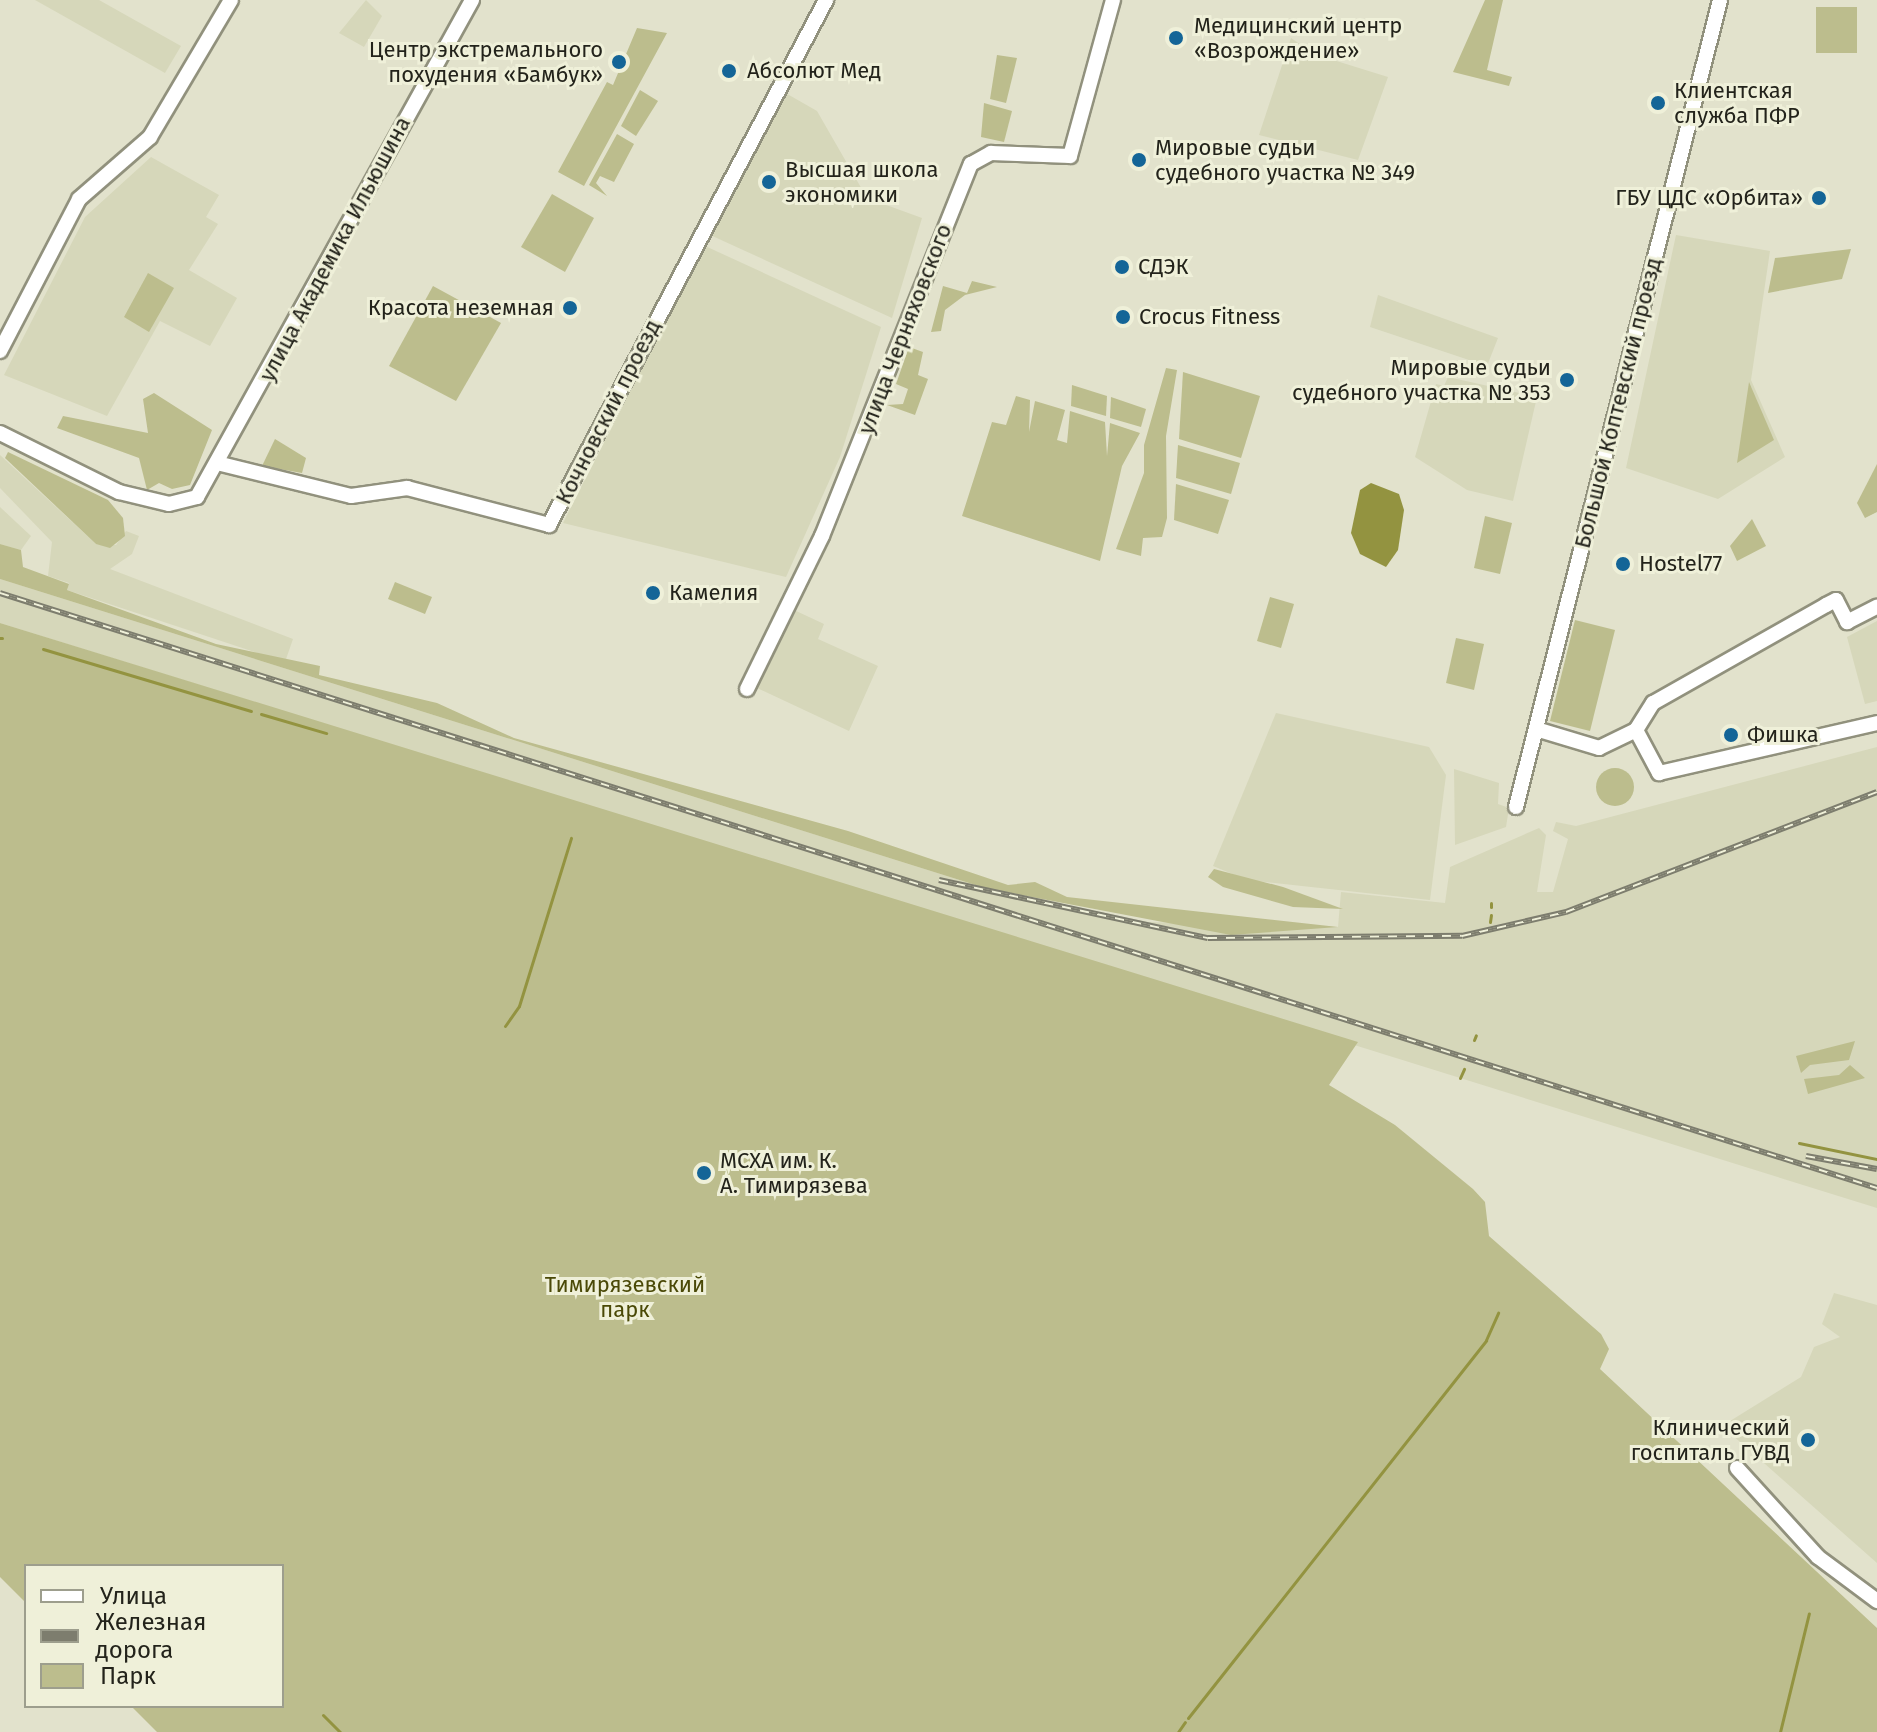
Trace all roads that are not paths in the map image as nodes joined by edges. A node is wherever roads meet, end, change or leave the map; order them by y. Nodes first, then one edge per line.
1 (231, 0) edge
2 (472, 0) edge
3 (826, 0) edge
4 (1113, 0) edge
5 (1720, 0) edge
6 (0, 351) edge
7 (0, 433) edge
8 (221, 464) junction
9 (1877, 607) edge
10 (747, 689) dead end
11 (1877, 723) edge
12 (1536, 729) junction
13 (1636, 730) junction
14 (1516, 807) dead end
15 (1737, 1468) dead end
16 (1877, 1601) edge

1 - 6 street
2 - 8 street, улица Академика Ильюшина
3 - 8 street, Кочновский проезд
4 - 10 street, улица Черняховского
5 - 12 street, Большой Коптевский проезд
7 - 8 street, улица Академика Ильюшина
9 - 13 street
11 - 13 street
12 - 13 street
12 - 14 street, Большой Коптевский проезд
15 - 16 street

